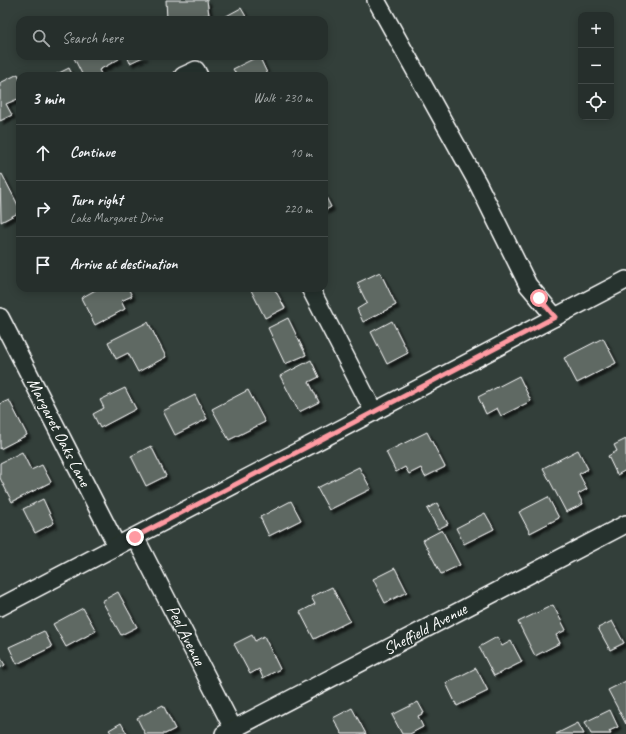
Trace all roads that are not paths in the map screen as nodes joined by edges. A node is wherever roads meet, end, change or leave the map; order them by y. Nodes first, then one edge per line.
1 (376, 0) edge
2 (626, 280) edge
3 (312, 292) edge
4 (0, 317) edge
5 (555, 317) junction
6 (374, 412) junction
7 (626, 524) edge
8 (135, 537) junction
9 (117, 546) junction
10 (0, 607) edge
11 (231, 732) edge

1 - 5 street
2 - 5 street
3 - 6 street
4 - 9 street, Margaret Oaks Lane
5 - 6 street
6 - 8 street
7 - 11 street, Sheffield Avenue
8 - 9 street
8 - 11 street, Peel Avenue
9 - 10 street

